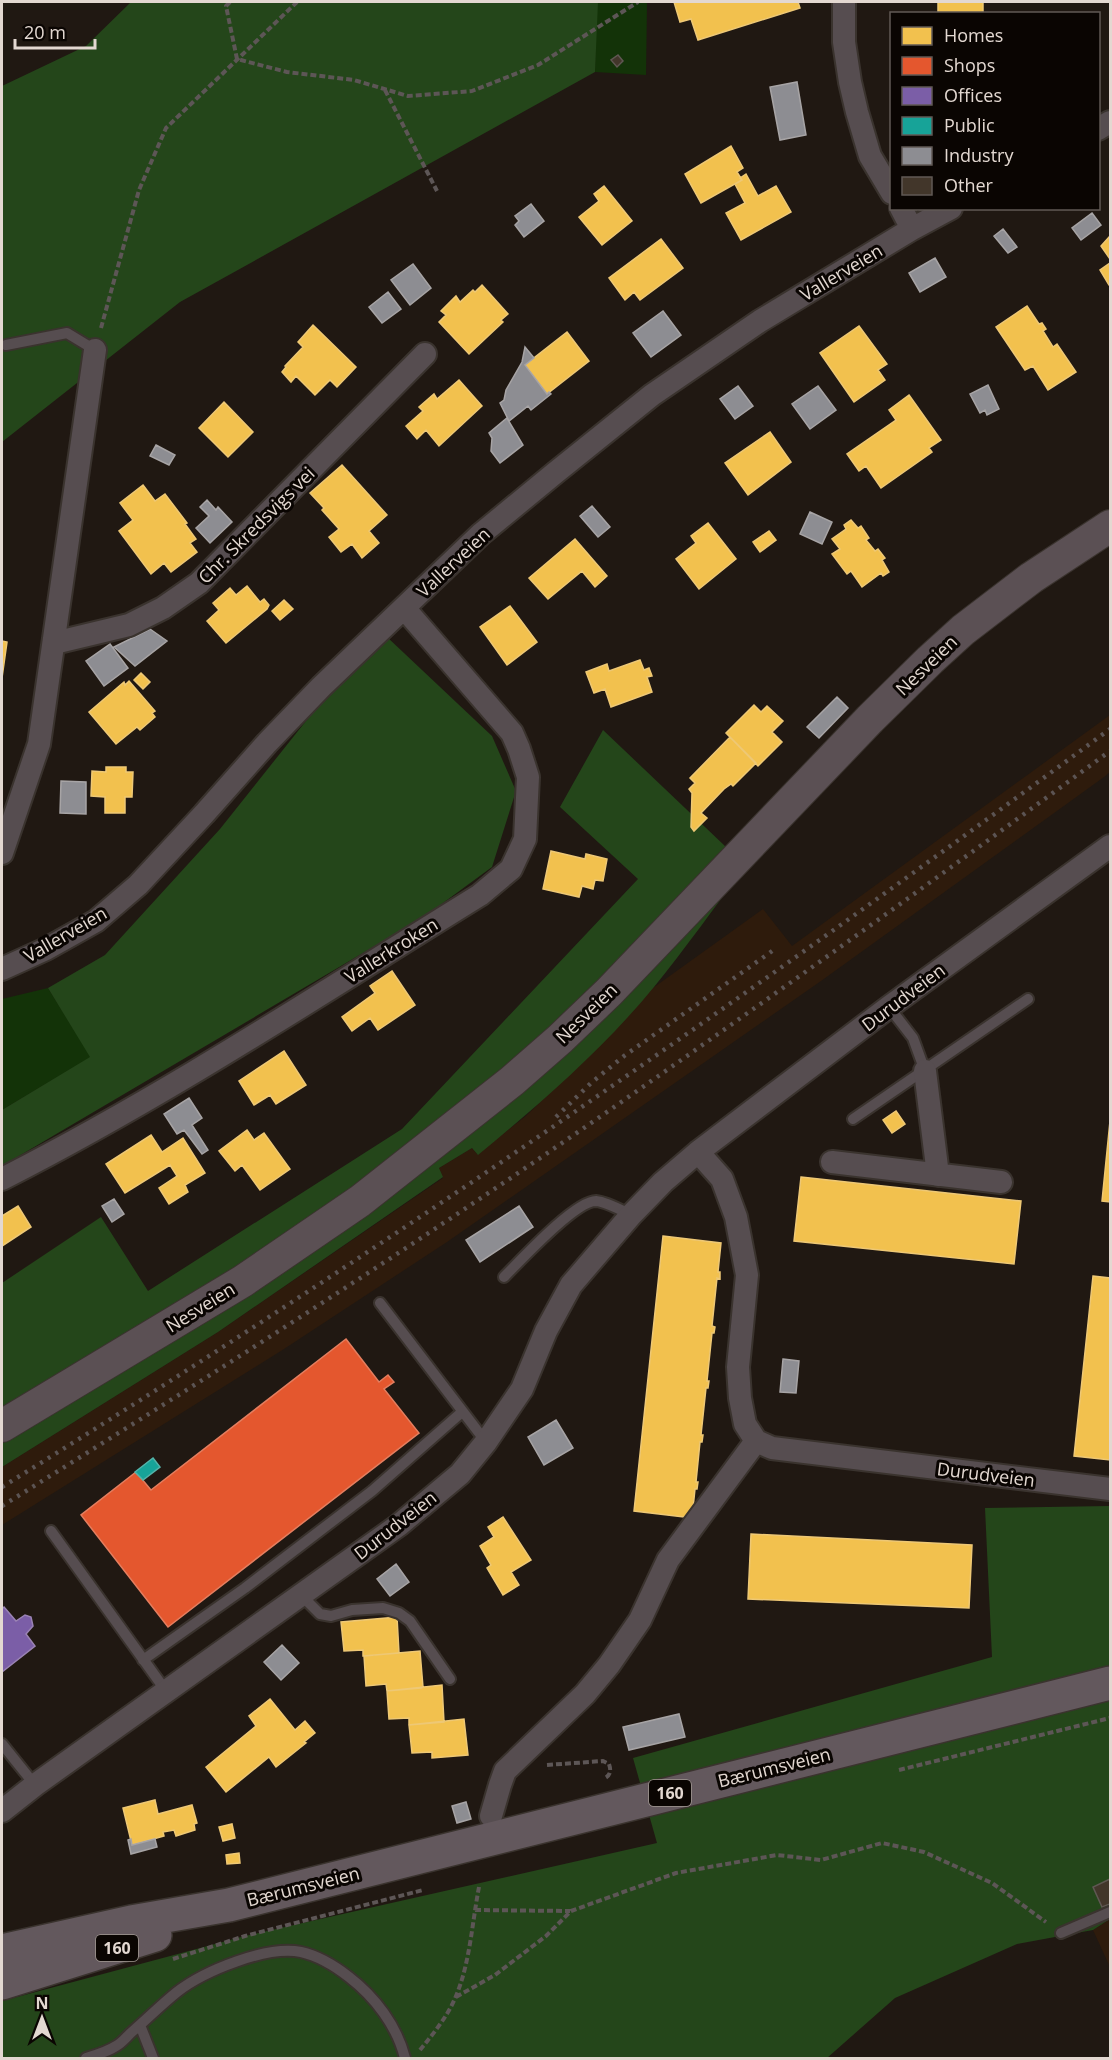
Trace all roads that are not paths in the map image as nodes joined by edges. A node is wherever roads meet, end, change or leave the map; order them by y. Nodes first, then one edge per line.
1 (844, 2) edge
2 (890, 191) edge
3 (902, 210) edge
4 (947, 210) edge
5 (912, 229) junction
6 (6, 345) dead end
7 (95, 350) joint
8 (425, 354) dead end
9 (1110, 526) edge
10 (404, 608) junction
11 (54, 643) junction
12 (1110, 846) edge
13 (2, 853) edge
14 (2, 969) edge
15 (1028, 999) dead end
16 (889, 1007) junction
17 (925, 1071) junction
18 (853, 1119) dead end
19 (698, 1152) junction
20 (832, 1162) dead end
21 (938, 1175) junction
22 (2, 1179) edge
23 (1001, 1182) dead end
24 (631, 1215) junction
25 (504, 1277) dead end
26 (380, 1303) dead end
27 (462, 1412) junction
28 (2, 1425) edge
29 (756, 1441) junction
30 (486, 1442) junction
31 (1110, 1489) edge
32 (51, 1531) dead end
33 (301, 1595) junction
34 (143, 1660) junction
35 (450, 1679) dead end
36 (1110, 1683) edge
37 (166, 1691) junction
38 (2, 1744) edge
39 (34, 1785) junction
40 (2, 1811) edge
41 (491, 1816) dead end
42 (230, 1905) junction
43 (1110, 1912) edge
44 (1061, 1933) road end
45 (2, 1951) edge
46 (2, 1983) edge
47 (140, 2025) junction
48 (86, 2058) edge
49 (153, 2058) edge
50 (405, 2058) edge

1 - 2 street
3 - 5 street
4 - 5 street, Vallerveien
5 - 10 street, Vallerveien
6 - 7 lane
7 - 11 street
8 - 11 street, Chr. Skredsvigs vei
9 - 28 street, Nesveien
10 - 14 street, Vallerveien
10 - 22 street, Vallerkroken
11 - 13 street
12 - 16 street, Durudveien
15 - 17 lane
16 - 17 lane
16 - 19 street, Durudveien
17 - 18 lane
17 - 21 street
19 - 24 street, Durudveien
19 - 29 street
20 - 21 street
21 - 23 street
24 - 25 lane
24 - 30 street, Durudveien
26 - 27 lane
27 - 30 lane
27 - 34 lane
29 - 31 street, Durudveien
29 - 41 street
30 - 33 street, Durudveien
32 - 34 lane
33 - 35 lane
33 - 37 street, Durudveien
34 - 37 lane
36 - 42 main road, Bærumsveien / 160
37 - 39 street, Durudveien
38 - 39 lane
39 - 40 street, Durudveien
42 - 45 main road, Bærumsveien / 160
42 - 46 main road, Bærumsveien / 160
43 - 44 lane
47 - 48 lane
47 - 49 lane
47 - 50 lane

